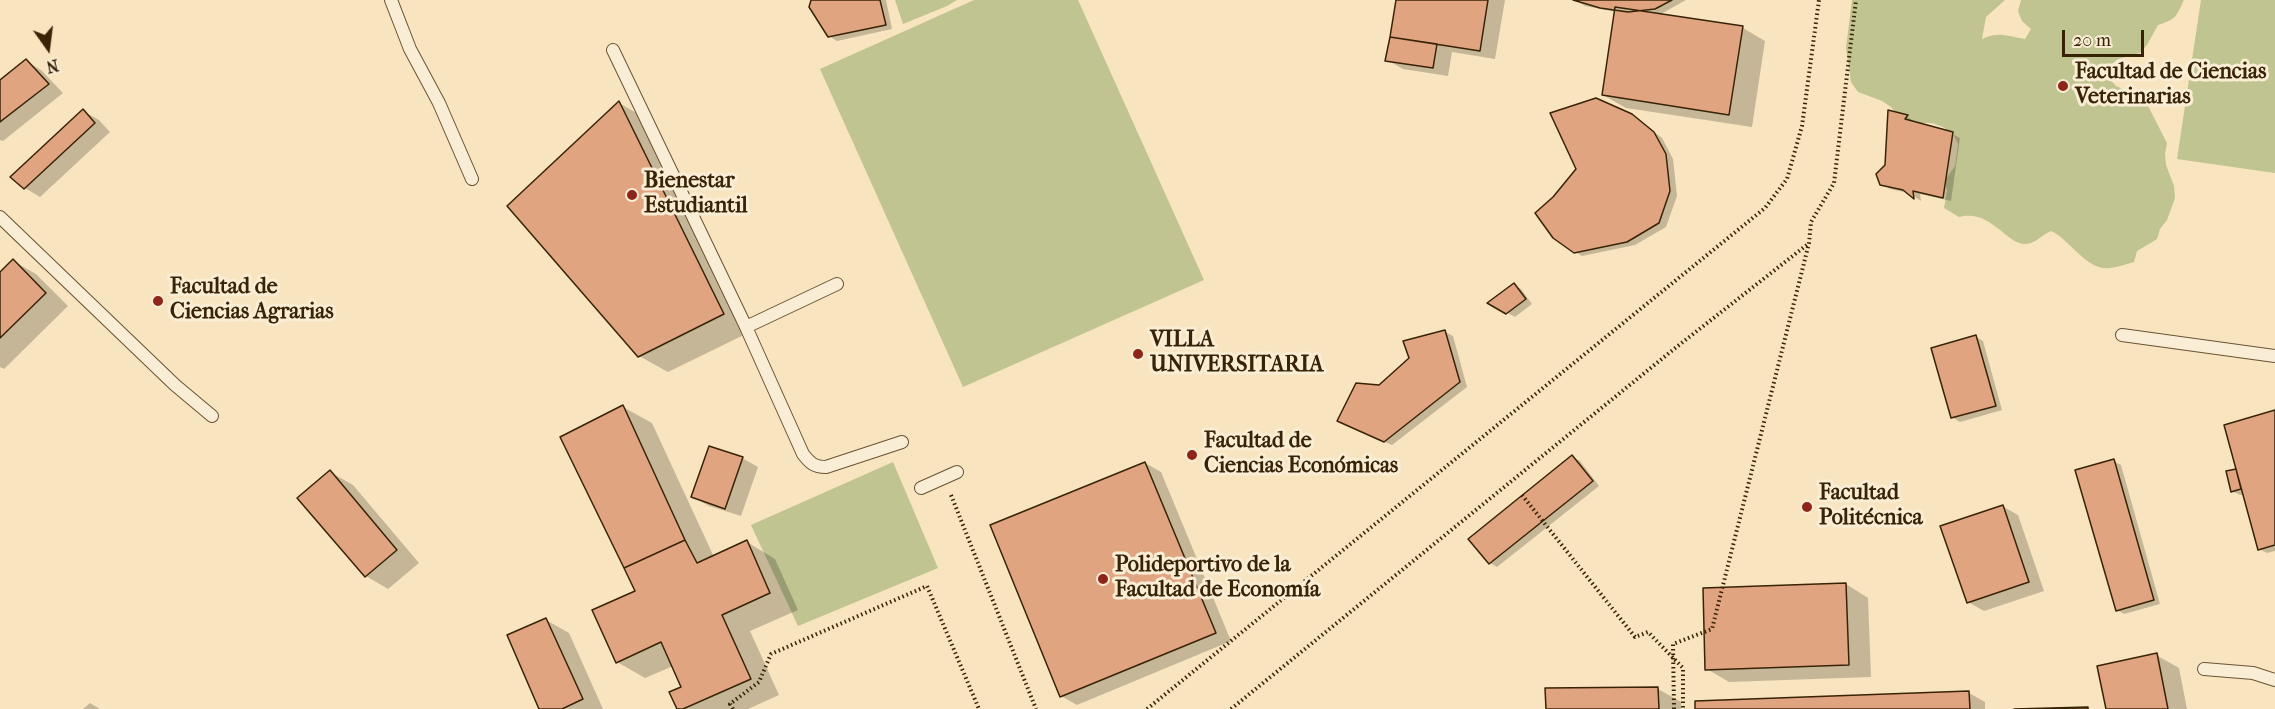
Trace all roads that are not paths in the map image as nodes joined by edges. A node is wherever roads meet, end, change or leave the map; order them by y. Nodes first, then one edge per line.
1 (391, 0) edge
2 (613, 50) dead end
3 (472, 179) dead end
4 (0, 218) edge
5 (837, 284) dead end
6 (746, 327) junction
7 (2122, 335) dead end
8 (2275, 356) edge
9 (212, 416) dead end
10 (902, 442) dead end
11 (957, 472) dead end
12 (921, 488) dead end
13 (2204, 669) dead end
14 (2275, 680) edge

1 - 3 lane
2 - 6 lane
4 - 9 lane
5 - 6 lane
6 - 10 lane
7 - 8 lane
11 - 12 lane
13 - 14 lane

